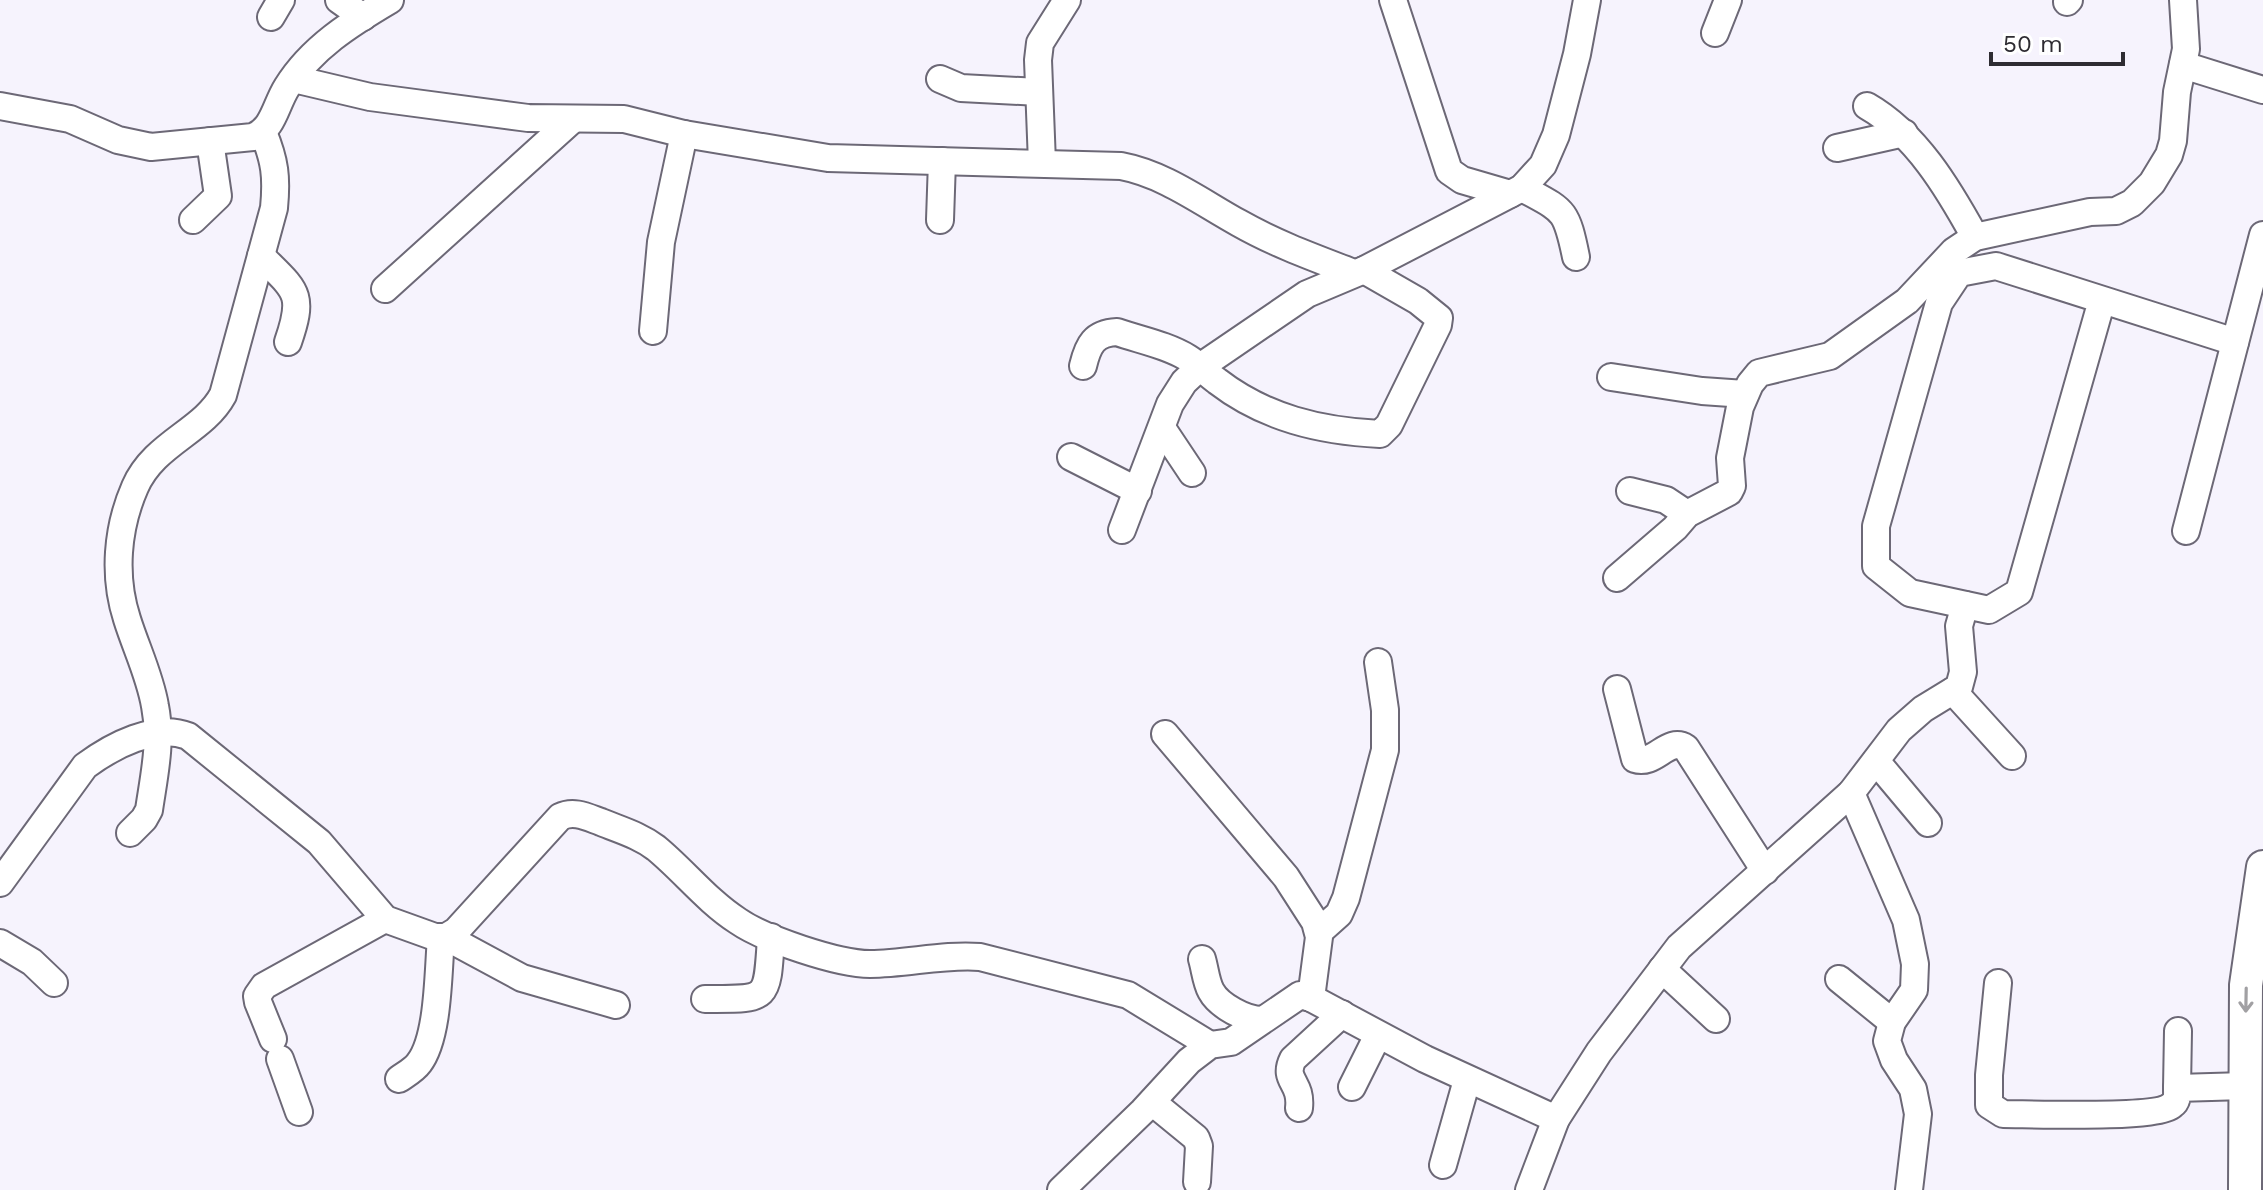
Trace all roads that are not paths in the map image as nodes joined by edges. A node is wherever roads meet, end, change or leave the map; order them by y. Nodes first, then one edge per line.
1 (339, 0) edge
2 (390, 0) edge
3 (1067, 0) edge
4 (1393, 0) edge
5 (1587, 0) edge
6 (1728, 0) edge
7 (2183, 0) edge
8 (363, 17) junction
9 (1715, 33) dead end
10 (2183, 65) junction
11 (940, 79) dead end
12 (292, 81) junction
13 (2263, 90) edge
14 (1039, 92) junction
15 (0, 106) edge
16 (1867, 106) dead end
17 (573, 119) junction
18 (263, 132) junction
19 (1904, 133) junction
20 (684, 134) junction
21 (210, 141) junction
22 (1837, 148) dead end
23 (942, 161) junction
24 (1042, 163) junction
25 (1516, 191) junction
26 (193, 220) dead end
27 (940, 220) dead end
28 (2263, 235) edge
29 (1975, 237) junction
30 (261, 256) junction
31 (1576, 257) dead end
32 (1359, 272) junction
33 (385, 289) dead end
34 (2102, 300) junction
35 (653, 331) dead end
36 (288, 342) dead end
37 (2235, 342) junction
38 (1083, 366) dead end
39 (1200, 367) junction
40 (1611, 377) dead end
41 (1745, 394) junction
42 (1162, 428) junction
43 (1071, 457) dead end
44 (1192, 473) dead end
45 (1138, 491) junction
46 (1630, 491) dead end
47 (1687, 514) junction
48 (1122, 530) dead end
49 (2186, 531) dead end
50 (1617, 578) dead end
51 (1965, 605) junction
52 (1378, 662) dead end
53 (1617, 689) dead end
54 (1953, 691) junction
55 (159, 731) junction
56 (1165, 734) dead end
57 (2012, 756) dead end
58 (1876, 761) junction
59 (1851, 793) junction
60 (1928, 823) dead end
61 (130, 833) dead end
62 (2263, 867) edge
63 (1765, 871) junction
64 (0, 883) edge
65 (385, 919) junction
66 (1320, 931) junction
67 (771, 937) junction
68 (444, 938) junction
69 (0, 943) edge
70 (1202, 959) dead end
71 (1662, 969) junction
72 (1839, 979) dead end
73 (54, 983) dead end
74 (1998, 983) dead end
75 (1311, 998) junction
76 (705, 999) dead end
77 (616, 1005) dead end
78 (1342, 1014) junction
79 (1716, 1019) dead end
80 (1262, 1020) junction
81 (1892, 1022) junction
82 (2178, 1031) dead end
83 (1378, 1035) junction
84 (1210, 1045) junction
85 (399, 1079) dead end
86 (1467, 1080) junction
87 (2245, 1086) junction
88 (1352, 1087) dead end
89 (2177, 1088) junction
90 (1152, 1102) junction
91 (1299, 1108) dead end
92 (299, 1112) dead end
93 (1556, 1119) junction
94 (1443, 1165) dead end
95 (2251, 1171) edge
96 (1197, 1182) dead end
97 (1061, 1190) edge
98 (1529, 1190) edge
99 (1909, 1190) edge

1 - 8 street
2 - 8 street
3 - 14 street
4 - 25 street
5 - 25 street
6 - 9 street
7 - 10 street
8 - 12 street
10 - 13 street
10 - 29 street
11 - 14 street
12 - 17 street
12 - 18 street
14 - 24 street
15 - 21 street
16 - 19 street
17 - 20 street
17 - 33 street
18 - 21 street
18 - 30 street
19 - 22 street
19 - 29 street
20 - 23 street
20 - 35 street
21 - 26 street
23 - 24 street
23 - 27 street
24 - 32 street
25 - 31 street
25 - 32 street
28 - 37 street
29 - 41 street
30 - 36 street
30 - 55 street
32 - 39 street
32 - 39 street
34 - 37 street
34 - 51 street
34 - 51 street
37 - 49 street
38 - 39 street
39 - 42 street
40 - 41 street
41 - 47 street
42 - 44 street
42 - 45 street
43 - 45 street
45 - 48 street
46 - 47 street
47 - 50 street
51 - 54 street
52 - 66 street
53 - 63 street
54 - 57 street
54 - 58 street
55 - 61 street
55 - 64 street
55 - 65 street
56 - 66 street
58 - 59 street
58 - 60 street
59 - 63 street
59 - 81 street
62 -> 87 main road
63 - 71 street
65 - 68 street
65 - 92 street
66 - 75 street
67 - 68 street
67 - 76 street
67 - 84 street
68 - 77 street
68 - 85 street
69 - 73 street
70 - 80 street
71 - 79 street
71 - 93 street
72 - 81 street
74 - 89 street
75 - 78 street
75 - 80 street
78 - 83 street
78 - 91 street
80 - 84 street
81 - 99 street
82 - 89 street
83 - 86 street
83 - 88 street
84 - 90 street
86 - 93 street
86 - 94 street
87 - 89 street
87 - 95 main road
90 - 96 street
90 - 97 street
93 - 98 street

